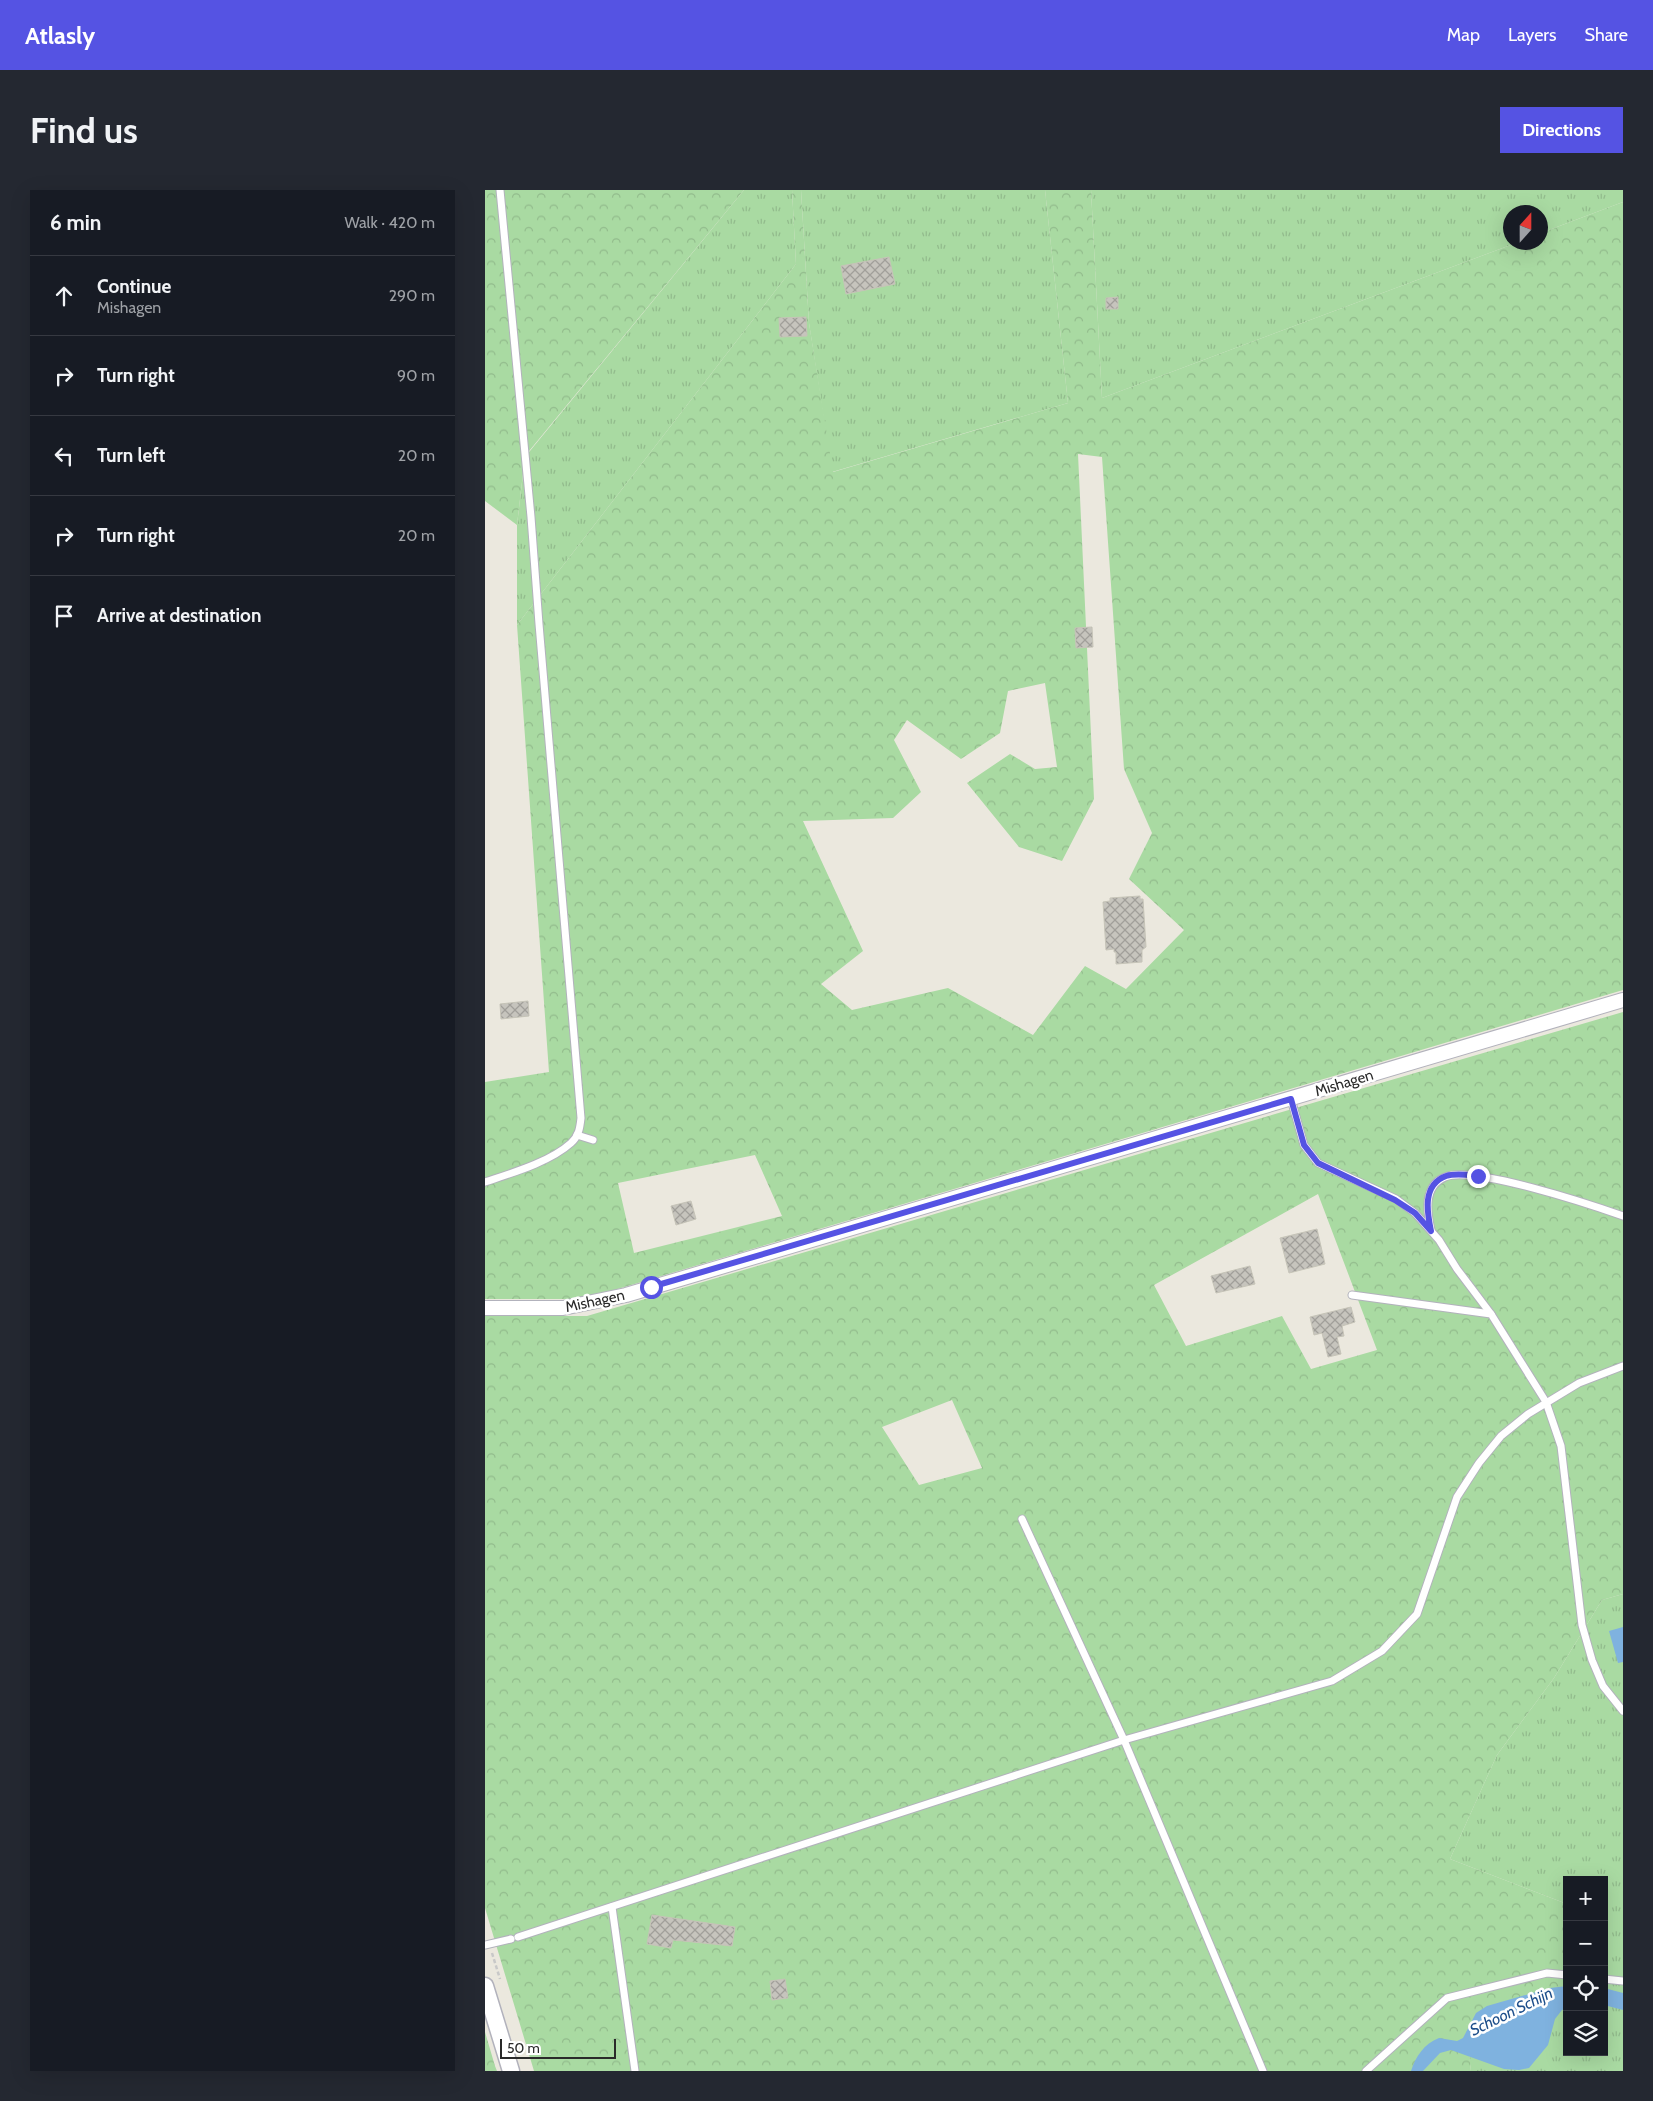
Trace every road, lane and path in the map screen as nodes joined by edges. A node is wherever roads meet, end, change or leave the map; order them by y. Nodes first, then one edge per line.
1 (500, 190) edge
2 (1623, 1000) edge
3 (1291, 1099) junction
4 (577, 1135) junction
5 (593, 1140) dead end
6 (485, 1182) edge
7 (1623, 1216) edge
8 (1431, 1231) junction
9 (1352, 1296) dead end
10 (485, 1308) edge
11 (1491, 1314) junction
12 (1623, 1366) edge
13 (1546, 1402) junction
14 (1022, 1519) dead end
15 (1623, 1711) edge
16 (1124, 1740) junction
17 (612, 1907) junction
18 (485, 1946) edge
19 (1563, 1975) edge
20 (1608, 1979) edge
21 (1623, 1981) edge
22 (485, 1986) edge
23 (511, 2071) edge
24 (635, 2071) edge
25 (1263, 2071) edge
26 (1366, 2071) edge

1 - 4 lane
2 - 3 street, Mishagen
3 - 8 lane
3 - 10 street, Mishagen
4 - 5 lane
4 - 6 lane
7 - 8 lane
8 - 11 lane
9 - 11 lane
11 - 13 lane
12 - 13 lane
13 - 15 lane
13 - 16 lane
14 - 16 lane
16 - 17 lane
16 - 25 lane
17 - 18 lane
17 - 24 lane
19 - 26 lane
20 - 21 lane
22 - 23 street

